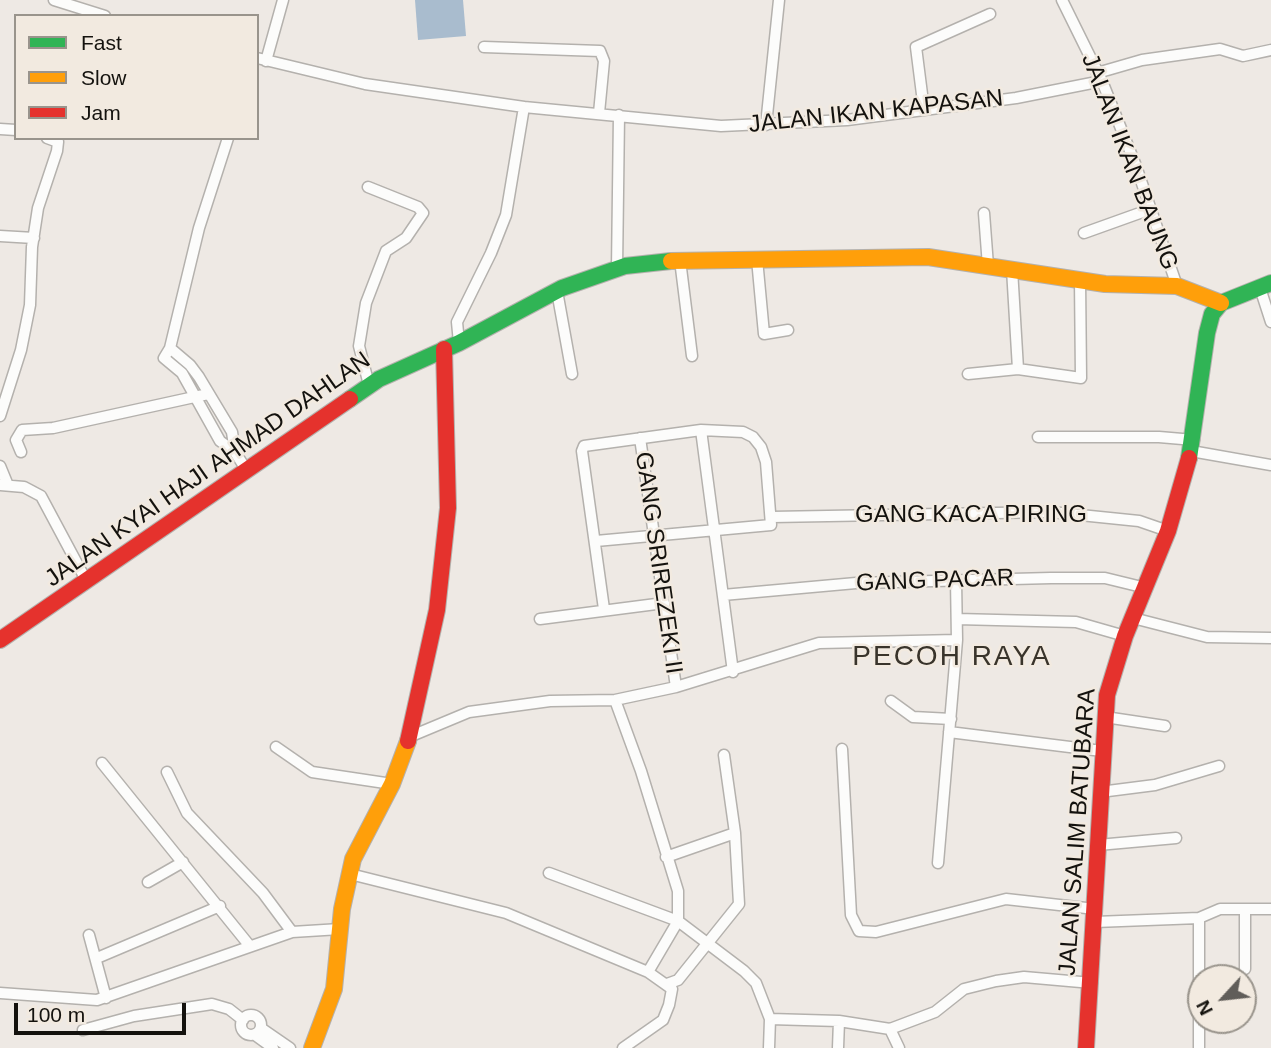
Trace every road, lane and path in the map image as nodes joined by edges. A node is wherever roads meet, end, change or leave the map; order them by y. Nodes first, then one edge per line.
1 (54, 0) edge
2 (284, 0) edge
3 (779, 0) edge
4 (1062, 0) edge
5 (99, 14) edge
6 (990, 14) dead end
7 (484, 47) dead end
8 (1271, 50) edge
9 (262, 59) edge
10 (1100, 77) junction
11 (524, 107) junction
12 (924, 110) junction
13 (600, 113) junction
14 (620, 115) junction
15 (766, 125) junction
16 (52, 140) edge
17 (227, 140) edge
18 (368, 187) dead end
19 (1152, 209) junction
20 (984, 213) dead end
21 (1084, 233) dead end
22 (0, 236) edge
23 (34, 239) junction
24 (757, 259) junction
25 (680, 260) junction
26 (988, 266) junction
27 (617, 269) junction
28 (1012, 269) junction
29 (1080, 280) junction
30 (1177, 286) junction
31 (1266, 286) edge
32 (557, 291) junction
33 (1221, 303) junction
34 (1271, 323) edge
35 (789, 330) dead end
36 (452, 346) junction
37 (170, 348) junction
38 (692, 356) dead end
39 (1018, 369) junction
40 (572, 374) dead end
41 (968, 374) dead end
42 (369, 385) junction
43 (208, 394) junction
44 (196, 395) junction
45 (0, 416) edge
46 (701, 430) junction
47 (1038, 437) dead end
48 (640, 438) junction
49 (1192, 446) junction
50 (20, 452) dead end
51 (235, 452) junction
52 (1271, 465) edge
53 (0, 466) edge
54 (247, 471) junction
55 (4, 484) edge
56 (772, 517) junction
57 (715, 530) junction
58 (1168, 531) junction
59 (654, 535) junction
60 (596, 541) junction
61 (956, 580) junction
62 (87, 582) junction
63 (1146, 588) junction
64 (723, 595) junction
65 (664, 603) junction
66 (604, 609) junction
67 (1133, 618) junction
68 (540, 619) dead end
69 (957, 619) junction
70 (1125, 636) junction
71 (1266, 638) edge
72 (0, 640) edge
73 (957, 640) junction
74 (733, 672) junction
75 (676, 687) junction
76 (615, 700) junction
77 (891, 701) dead end
78 (1105, 717) junction
79 (951, 719) junction
80 (1165, 726) dead end
81 (948, 732) junction
82 (409, 737) junction
83 (276, 747) dead end
84 (842, 749) dead end
85 (1102, 751) junction
86 (724, 755) dead end
87 (102, 763) dead end
88 (1219, 766) dead end
89 (167, 772) dead end
90 (392, 784) junction
91 (1100, 792) junction
92 (734, 833) junction
93 (1177, 838) dead end
94 (1098, 845) junction
95 (666, 857) junction
96 (183, 862) junction
97 (938, 863) dead end
98 (549, 873) dead end
99 (349, 874) junction
100 (148, 882) dead end
101 (220, 906) junction
102 (1245, 909) junction
103 (1271, 909) edge
104 (1095, 915) junction
105 (1199, 918) junction
106 (678, 921) junction
107 (340, 929) junction
108 (292, 932) junction
109 (89, 935) dead end
110 (709, 944) junction
111 (248, 945) junction
112 (97, 958) junction
113 (1245, 964) edge
114 (648, 972) junction
115 (1092, 983) junction
116 (667, 984) junction
117 (0, 993) edge
118 (106, 998) junction
119 (771, 1019) junction
120 (243, 1020) junction
121 (839, 1021) junction
122 (890, 1029) junction
123 (83, 1030) dead end
124 (258, 1032) junction
125 (273, 1048) edge
126 (290, 1048) edge
127 (312, 1048) edge
128 (623, 1048) edge
129 (769, 1048) edge
130 (838, 1048) edge
131 (899, 1048) edge
132 (1086, 1048) edge
133 (1199, 1048) edge

1 - 5 street
2 - 9 street
3 - 15 street
4 - 10 street, JALAN IKAN BAUNG
6 - 12 street
7 - 13 street
8 - 10 street, JALAN IKAN KAPASAN
9 - 11 street, JALAN IKAN KAPASAN
10 - 12 street, JALAN IKAN KAPASAN
10 - 19 street, JALAN IKAN BAUNG
11 - 13 street, JALAN IKAN KAPASAN
11 - 36 street
12 - 15 street, JALAN IKAN KAPASAN
13 - 14 street, JALAN IKAN KAPASAN
14 - 15 street, JALAN IKAN KAPASAN
14 - 27 street
16 - 23 street
17 - 37 street
18 - 42 street
19 - 21 street
19 - 30 street, JALAN IKAN BAUNG
20 - 26 street
22 - 23 street
23 - 45 street
24 - 25 street, JALAN KYAI HAJI AHMAD DAHLAN
24 - 26 street, JALAN KYAI HAJI AHMAD DAHLAN
24 - 35 street
25 - 27 street, JALAN KYAI HAJI AHMAD DAHLAN
25 - 38 street
26 - 28 street, JALAN KYAI HAJI AHMAD DAHLAN
27 - 32 street, JALAN KYAI HAJI AHMAD DAHLAN
28 - 29 street, JALAN KYAI HAJI AHMAD DAHLAN
28 - 39 street
29 - 30 street, JALAN KYAI HAJI AHMAD DAHLAN
29 - 39 street
30 - 33 street, JALAN KYAI HAJI AHMAD DAHLAN
31 - 33 street
31 - 34 street
32 - 36 street, JALAN KYAI HAJI AHMAD DAHLAN
32 - 40 street
33 - 49 street, JALAN SALIM BATUBARA
36 - 42 street, JALAN KYAI HAJI AHMAD DAHLAN
36 - 82 street
37 - 43 street
37 - 44 street
39 - 41 street
42 - 54 street, JALAN KYAI HAJI AHMAD DAHLAN
43 - 44 street
43 - 51 street
44 - 50 street
44 - 51 street
46 - 48 street
46 - 56 street
46 - 57 street
47 - 49 street
48 - 59 street, GANG SRIREZEKI II
48 - 60 street
49 - 52 street
49 - 58 street, JALAN SALIM BATUBARA
51 - 54 street
53 - 55 street
54 - 62 street, JALAN KYAI HAJI AHMAD DAHLAN
55 - 62 street
56 - 57 street, GANG KACA PIRING
56 - 58 street, GANG KACA PIRING
57 - 59 street
57 - 64 street
58 - 63 street, JALAN SALIM BATUBARA
59 - 60 street
59 - 65 street, GANG SRIREZEKI II
60 - 66 street
61 - 63 street, GANG PACAR
61 - 64 street, GANG PACAR
61 - 69 street
62 - 72 street, JALAN KYAI HAJI AHMAD DAHLAN
63 - 67 street, JALAN SALIM BATUBARA
64 - 74 street
65 - 66 street
65 - 75 street, GANG SRIREZEKI II
66 - 68 street
67 - 70 street, JALAN SALIM BATUBARA
67 - 71 street
69 - 70 street
69 - 73 street
70 - 78 street, JALAN SALIM BATUBARA
73 - 74 street
73 - 79 street
74 - 75 street
75 - 76 street
76 - 82 street
76 - 95 street
77 - 79 street
78 - 80 street
78 - 85 street, JALAN SALIM BATUBARA
79 - 81 street
81 - 85 street
81 - 97 street
82 - 90 street
83 - 90 street
84 - 104 street
85 - 91 street, JALAN SALIM BATUBARA
86 - 92 street
87 - 96 street
88 - 91 street
89 - 108 street
90 - 99 street
91 - 94 street, JALAN SALIM BATUBARA
92 - 95 street
92 - 110 street
93 - 94 street
94 - 104 street, JALAN SALIM BATUBARA
95 - 106 street
96 - 100 street
96 - 101 street
98 - 106 street
99 - 107 street
99 - 114 street
101 - 111 street
101 - 112 street
102 - 103 street
102 - 105 street
102 - 113 street
104 - 105 street
104 - 115 street, JALAN SALIM BATUBARA
105 - 133 street
106 - 110 street
106 - 114 street
107 - 108 street
107 - 127 street
108 - 111 street
109 - 112 street
110 - 116 street
110 - 119 street
111 - 118 street
112 - 118 street
114 - 116 street
115 - 122 street
115 - 132 street, JALAN SALIM BATUBARA
116 - 128 street
117 - 118 street
119 - 121 street
119 - 129 street
120 - 123 street
120 - 124 street
120 - 124 street
121 - 122 street
121 - 130 street
122 - 131 street
124 - 125 street
124 - 126 street

